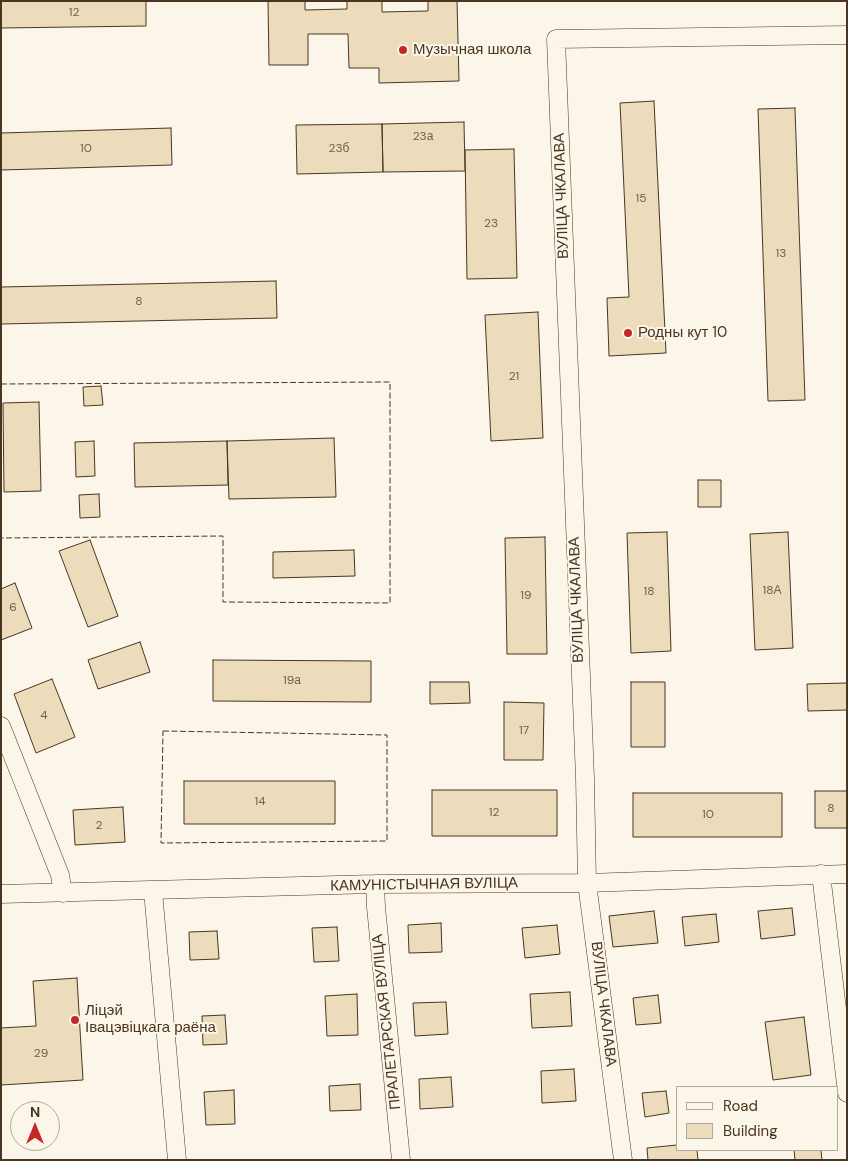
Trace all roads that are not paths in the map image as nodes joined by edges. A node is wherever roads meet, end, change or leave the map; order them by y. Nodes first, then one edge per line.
1 (847, 35) edge
2 (1, 726) edge
3 (821, 874) junction
4 (847, 874) edge
5 (587, 883) junction
6 (376, 884) junction
7 (153, 891) junction
8 (63, 893) junction
9 (1, 894) edge
10 (847, 1093) edge
11 (177, 1160) edge
12 (401, 1160) edge
13 (623, 1160) edge

1 - 5 street, ВУЛІЦА ЧКАЛАВА
2 - 8 street
3 - 4 street, КАМУНІСТЫЧНАЯ ВУЛІЦА
3 - 5 street, КАМУНІСТЫЧНАЯ ВУЛІЦА
3 - 10 street
5 - 6 street, КАМУНІСТЫЧНАЯ ВУЛІЦА
5 - 13 street, ВУЛІЦА ЧКАЛАВА
6 - 7 street, КАМУНІСТЫЧНАЯ ВУЛІЦА
6 - 12 street, ПРАЛЕТАРСКАЯ ВУЛІЦА
7 - 8 street, КАМУНІСТЫЧНАЯ ВУЛІЦА
7 - 11 street
8 - 9 street, КАМУНІСТЫЧНАЯ ВУЛІЦА

